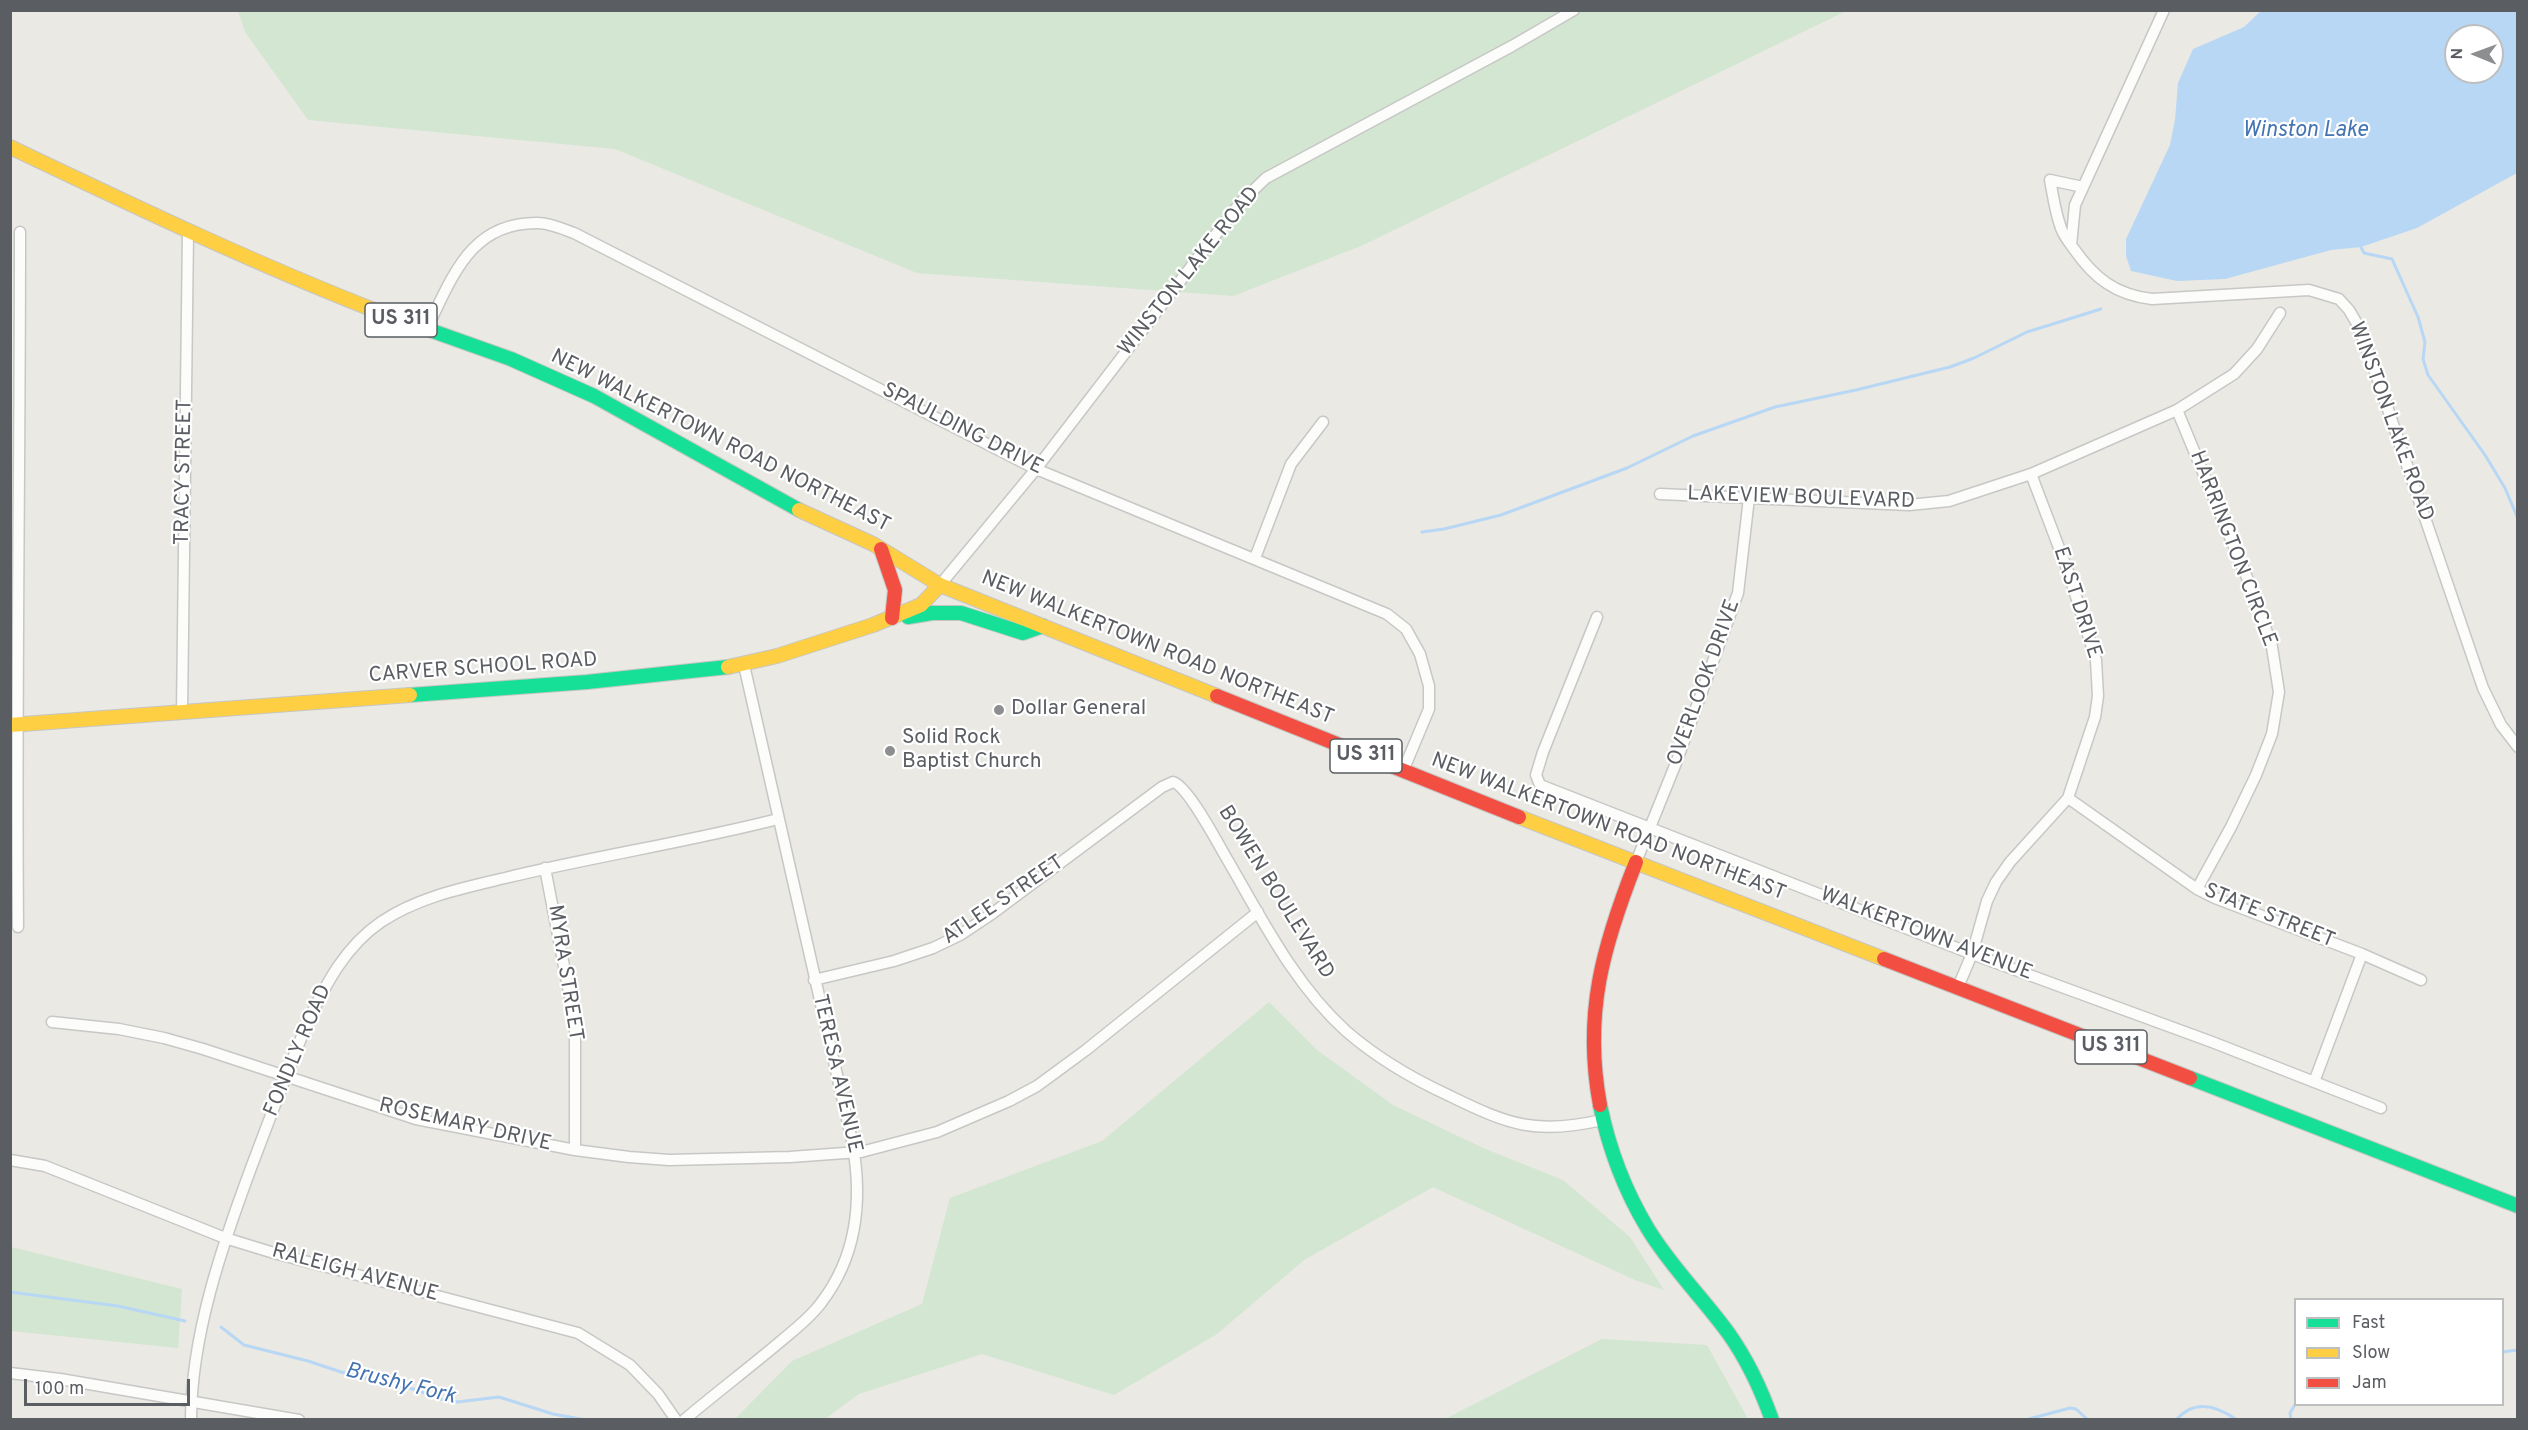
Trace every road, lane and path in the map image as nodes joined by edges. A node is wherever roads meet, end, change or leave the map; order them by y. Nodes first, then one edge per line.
1 (1574, 10) edge
2 (2164, 10) edge
3 (10, 147) edge
4 (2083, 188) junction
5 (20, 232) dead end
6 (188, 232) junction
7 (2071, 245) junction
8 (2280, 313) dead end
9 (426, 330) junction
10 (2177, 410) junction
11 (1323, 422) dead end
12 (1036, 469) junction
13 (2031, 474) junction
14 (1660, 495) dead end
15 (1749, 498) junction
16 (16, 528) edge
17 (881, 549) junction
18 (1255, 558) junction
19 (940, 585) junction
20 (1597, 617) dead end
21 (892, 618) junction
22 (1043, 626) junction
23 (744, 665) junction
24 (182, 712) junction
25 (14, 725) edge
26 (2517, 747) edge
27 (1402, 771) junction
28 (1173, 782) joint
29 (2068, 798) junction
30 (778, 819) junction
31 (1649, 828) junction
32 (1636, 862) junction
33 (545, 868) junction
34 (2196, 889) junction
35 (1258, 912) junction
36 (18, 927) dead end
37 (1972, 954) junction
38 (2362, 954) junction
39 (814, 980) junction
40 (2421, 980) dead end
41 (1958, 987) junction
42 (52, 1022) dead end
43 (285, 1076) junction
44 (2314, 1082) junction
45 (2381, 1108) dead end
46 (1602, 1120) junction
47 (575, 1150) junction
48 (854, 1153) junction
49 (10, 1160) edge
50 (2517, 1206) edge
51 (225, 1238) junction
52 (10, 1373) edge
53 (191, 1400) junction
54 (191, 1419) edge
55 (299, 1419) edge
56 (676, 1419) edge
57 (684, 1419) edge
58 (1772, 1419) edge

1 - 12 street, WINSTON LAKE ROAD
2 - 4 street
3 - 6 main road, NEW WALKERTOWN ROAD NORTHEAST / US 311
4 - 7 street
4 - 7 street, WINSTON LAKE ROAD
5 - 16 street
6 - 9 main road, NEW WALKERTOWN ROAD NORTHEAST / US 311
6 - 24 street, TRACY STREET
7 - 26 street, WINSTON LAKE ROAD
8 - 10 street, LAKEVIEW BOULEVARD
9 - 12 street, SPAULDING DRIVE
9 - 17 main road, NEW WALKERTOWN ROAD NORTHEAST / US 311
10 - 13 street, LAKEVIEW BOULEVARD
10 - 34 street, HARRINGTON CIRCLE
11 - 18 street
12 - 18 street, SPAULDING DRIVE
12 - 19 street, WINSTON LAKE ROAD
13 - 15 street, LAKEVIEW BOULEVARD
13 - 29 street, EAST DRIVE
14 - 15 street, LAKEVIEW BOULEVARD
15 - 31 street, OVERLOOK DRIVE
16 - 25 street
17 - 19 main road, NEW WALKERTOWN ROAD NORTHEAST / US 311
17 - 21 main road
18 - 27 street, SPAULDING DRIVE
19 - 21 main road, CARVER SCHOOL ROAD
19 - 22 main road, NEW WALKERTOWN ROAD NORTHEAST / US 311
20 - 31 street, WALKERTOWN AVENUE
21 - 22 main road
21 - 23 main road, CARVER SCHOOL ROAD
22 - 27 main road, NEW WALKERTOWN ROAD NORTHEAST / US 311
23 - 24 main road, CARVER SCHOOL ROAD
23 - 30 street, TERESA AVENUE
24 - 25 main road, CARVER SCHOOL ROAD
25 - 36 street
27 - 32 main road, NEW WALKERTOWN ROAD NORTHEAST / US 311
28 - 35 street, BOWEN BOULEVARD
28 - 39 street, ATLEE STREET
29 - 34 street, STATE STREET
29 - 37 street, EAST DRIVE
30 - 33 street, FONDLY ROAD
30 - 39 street, TERESA AVENUE
31 - 32 street, OVERLOOK DRIVE
31 - 37 street, WALKERTOWN AVENUE
32 - 41 main road, NEW WALKERTOWN ROAD NORTHEAST / US 311
32 - 46 main road
33 - 43 street, FONDLY ROAD
33 - 47 street, MYRA STREET
34 - 38 street, STATE STREET
35 - 46 street, BOWEN BOULEVARD
35 - 48 street, ROSEMARY DRIVE
37 - 41 street, EAST DRIVE
37 - 44 street, WALKERTOWN AVENUE
38 - 40 street, STATE STREET
38 - 44 street
39 - 48 street, TERESA AVENUE
41 - 50 main road, NEW WALKERTOWN ROAD NORTHEAST / US 311
42 - 43 street, ROSEMARY DRIVE
43 - 47 street, ROSEMARY DRIVE
43 - 51 street, FONDLY ROAD
44 - 45 street, WALKERTOWN AVENUE
46 - 58 main road
47 - 48 street, ROSEMARY DRIVE
48 - 57 street, TERESA AVENUE
49 - 51 street, RALEIGH AVENUE
51 - 53 street, FONDLY ROAD
51 - 56 street, RALEIGH AVENUE
52 - 53 street
53 - 54 street, FONDLY ROAD
53 - 55 street

